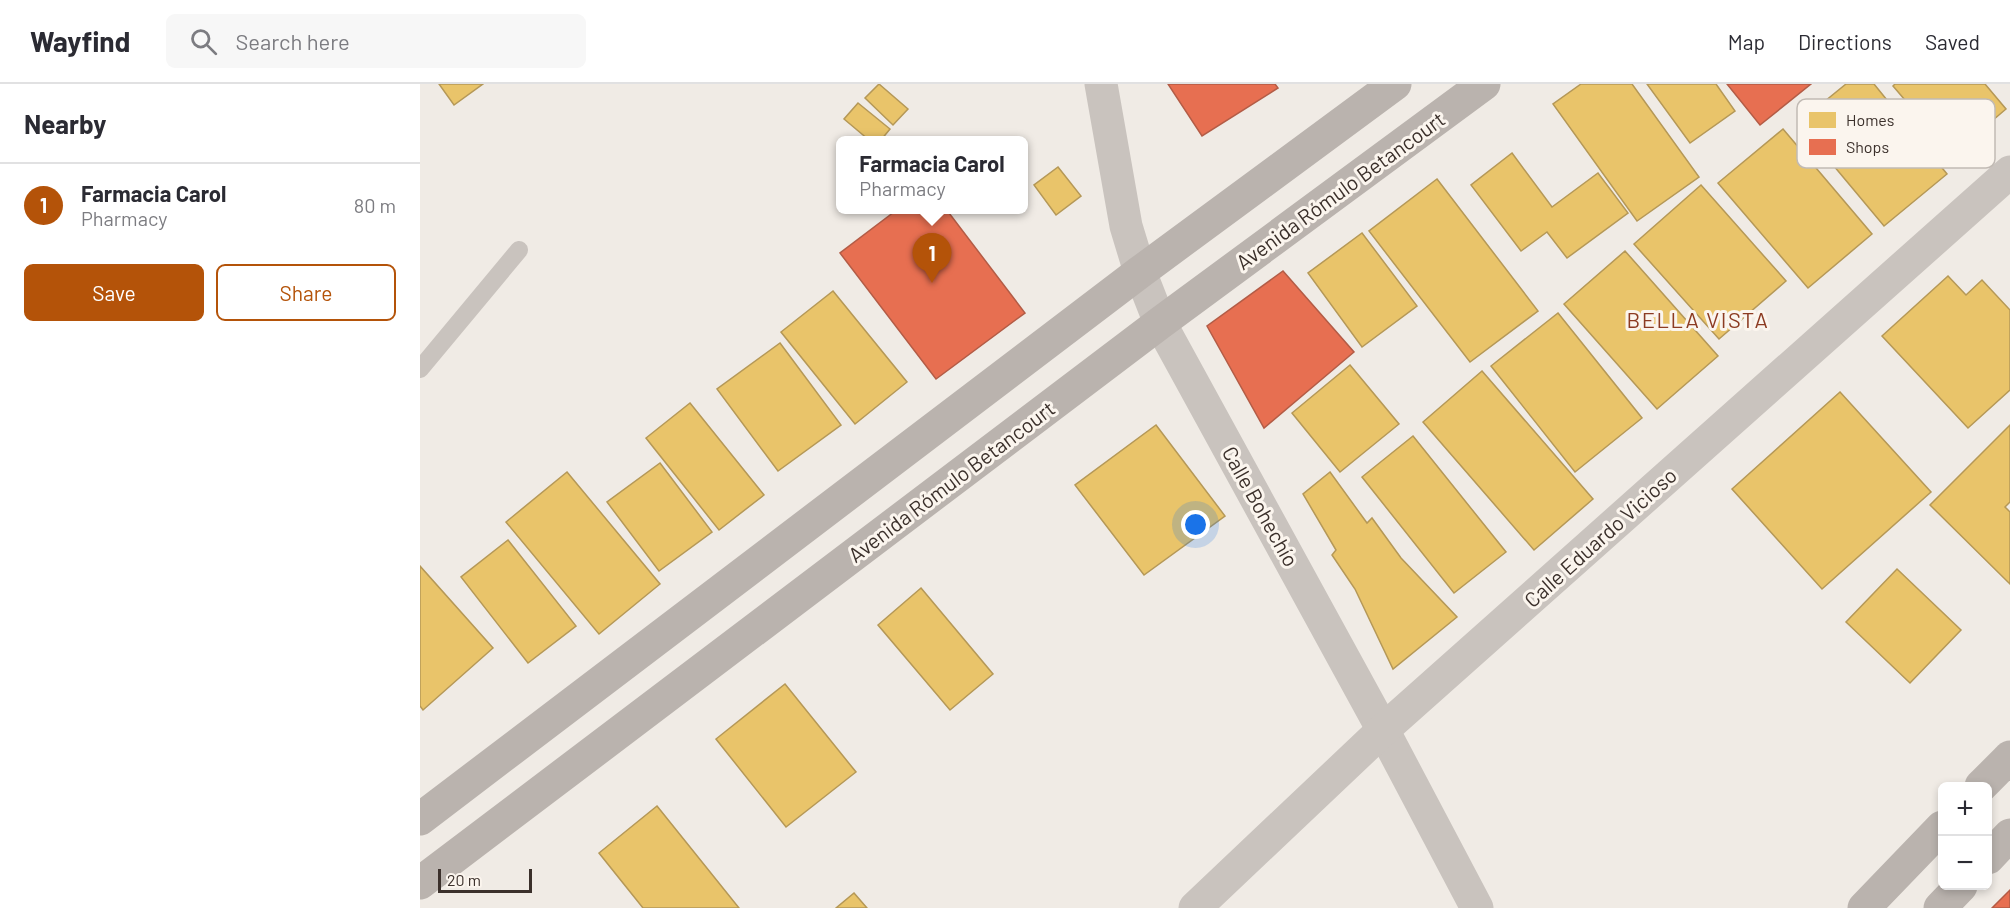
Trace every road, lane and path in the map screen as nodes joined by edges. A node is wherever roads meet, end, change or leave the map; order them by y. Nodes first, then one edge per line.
1 (1101, 84) edge
2 (1484, 84) edge
3 (1383, 88) edge
4 (2010, 172) edge
5 (519, 250) dead end
6 (1140, 272) junction
7 (1161, 323) junction
8 (420, 369) edge
9 (1383, 730) junction
10 (2010, 757) edge
11 (1985, 782) edge
12 (420, 819) edge
13 (1938, 831) edge
14 (2010, 835) edge
15 (1992, 854) edge
16 (420, 883) edge
17 (1956, 890) edge
18 (1195, 908) edge
19 (1477, 908) edge
20 (1864, 908) edge
21 (1940, 908) edge

1 - 6 street, Calle Bohechío
2 - 7 main road, Avenida Rómulo Betancourt
3 - 6 main road
4 - 9 street, Calle Eduardo Vicioso
5 - 8 lane
6 - 7 street, Calle Bohechío
6 - 12 main road
7 - 9 street, Calle Bohechío
7 - 16 main road, Avenida Rómulo Betancourt
9 - 18 street, Calle Eduardo Vicioso
9 - 19 street, Calle Bohechío
10 - 11 main road
13 - 20 main road
14 - 15 main road
17 - 21 main road

